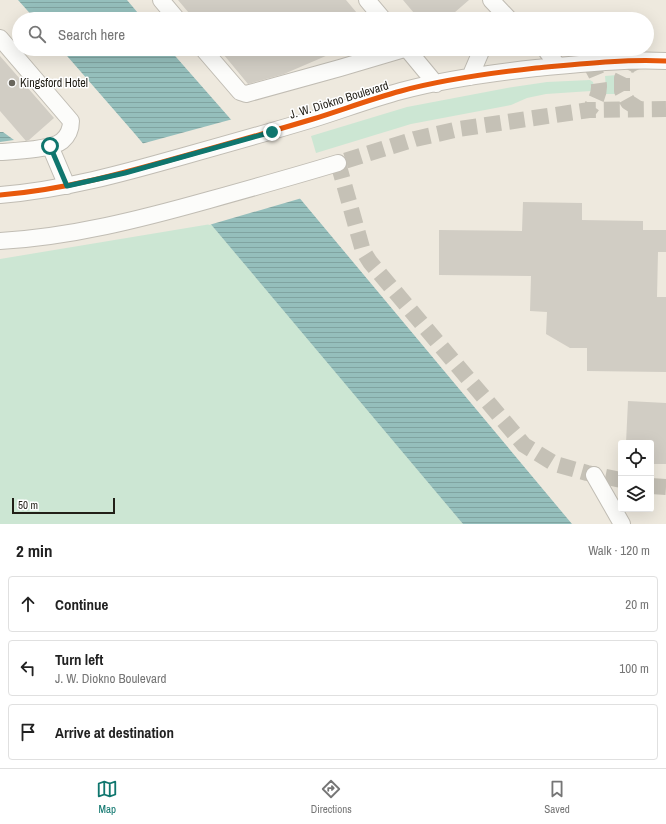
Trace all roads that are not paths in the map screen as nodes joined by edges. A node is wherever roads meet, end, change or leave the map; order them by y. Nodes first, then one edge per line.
1 (161, 0) edge
2 (367, 0) edge
3 (490, 0) edge
4 (171, 12) edge
5 (377, 12) edge
6 (501, 12) edge
7 (0, 38) edge
8 (12, 52) edge
9 (15, 56) edge
10 (209, 56) edge
11 (380, 56) edge
12 (413, 56) edge
13 (479, 56) edge
14 (550, 56) edge
15 (666, 61) edge
16 (558, 66) junction
17 (470, 77) junction
18 (436, 84) junction
19 (50, 146) junction
20 (0, 152) edge
21 (338, 163) dead end
22 (67, 186) junction
23 (0, 195) edge
24 (0, 241) edge
25 (594, 475) dead end
26 (622, 524) edge

1 - 4 street
2 - 5 street
3 - 6 street
7 - 8 street
9 - 19 street
10 - 11 street
12 - 18 street
13 - 17 street
14 - 16 street
15 - 16 street, J. W. Diokno Boulevard
16 - 17 street, J. W. Diokno Boulevard
17 - 18 street, J. W. Diokno Boulevard
18 - 22 street, J. W. Diokno Boulevard
19 - 20 street
19 - 22 street
21 - 24 street
22 - 23 street, J. W. Diokno Boulevard
25 - 26 street

